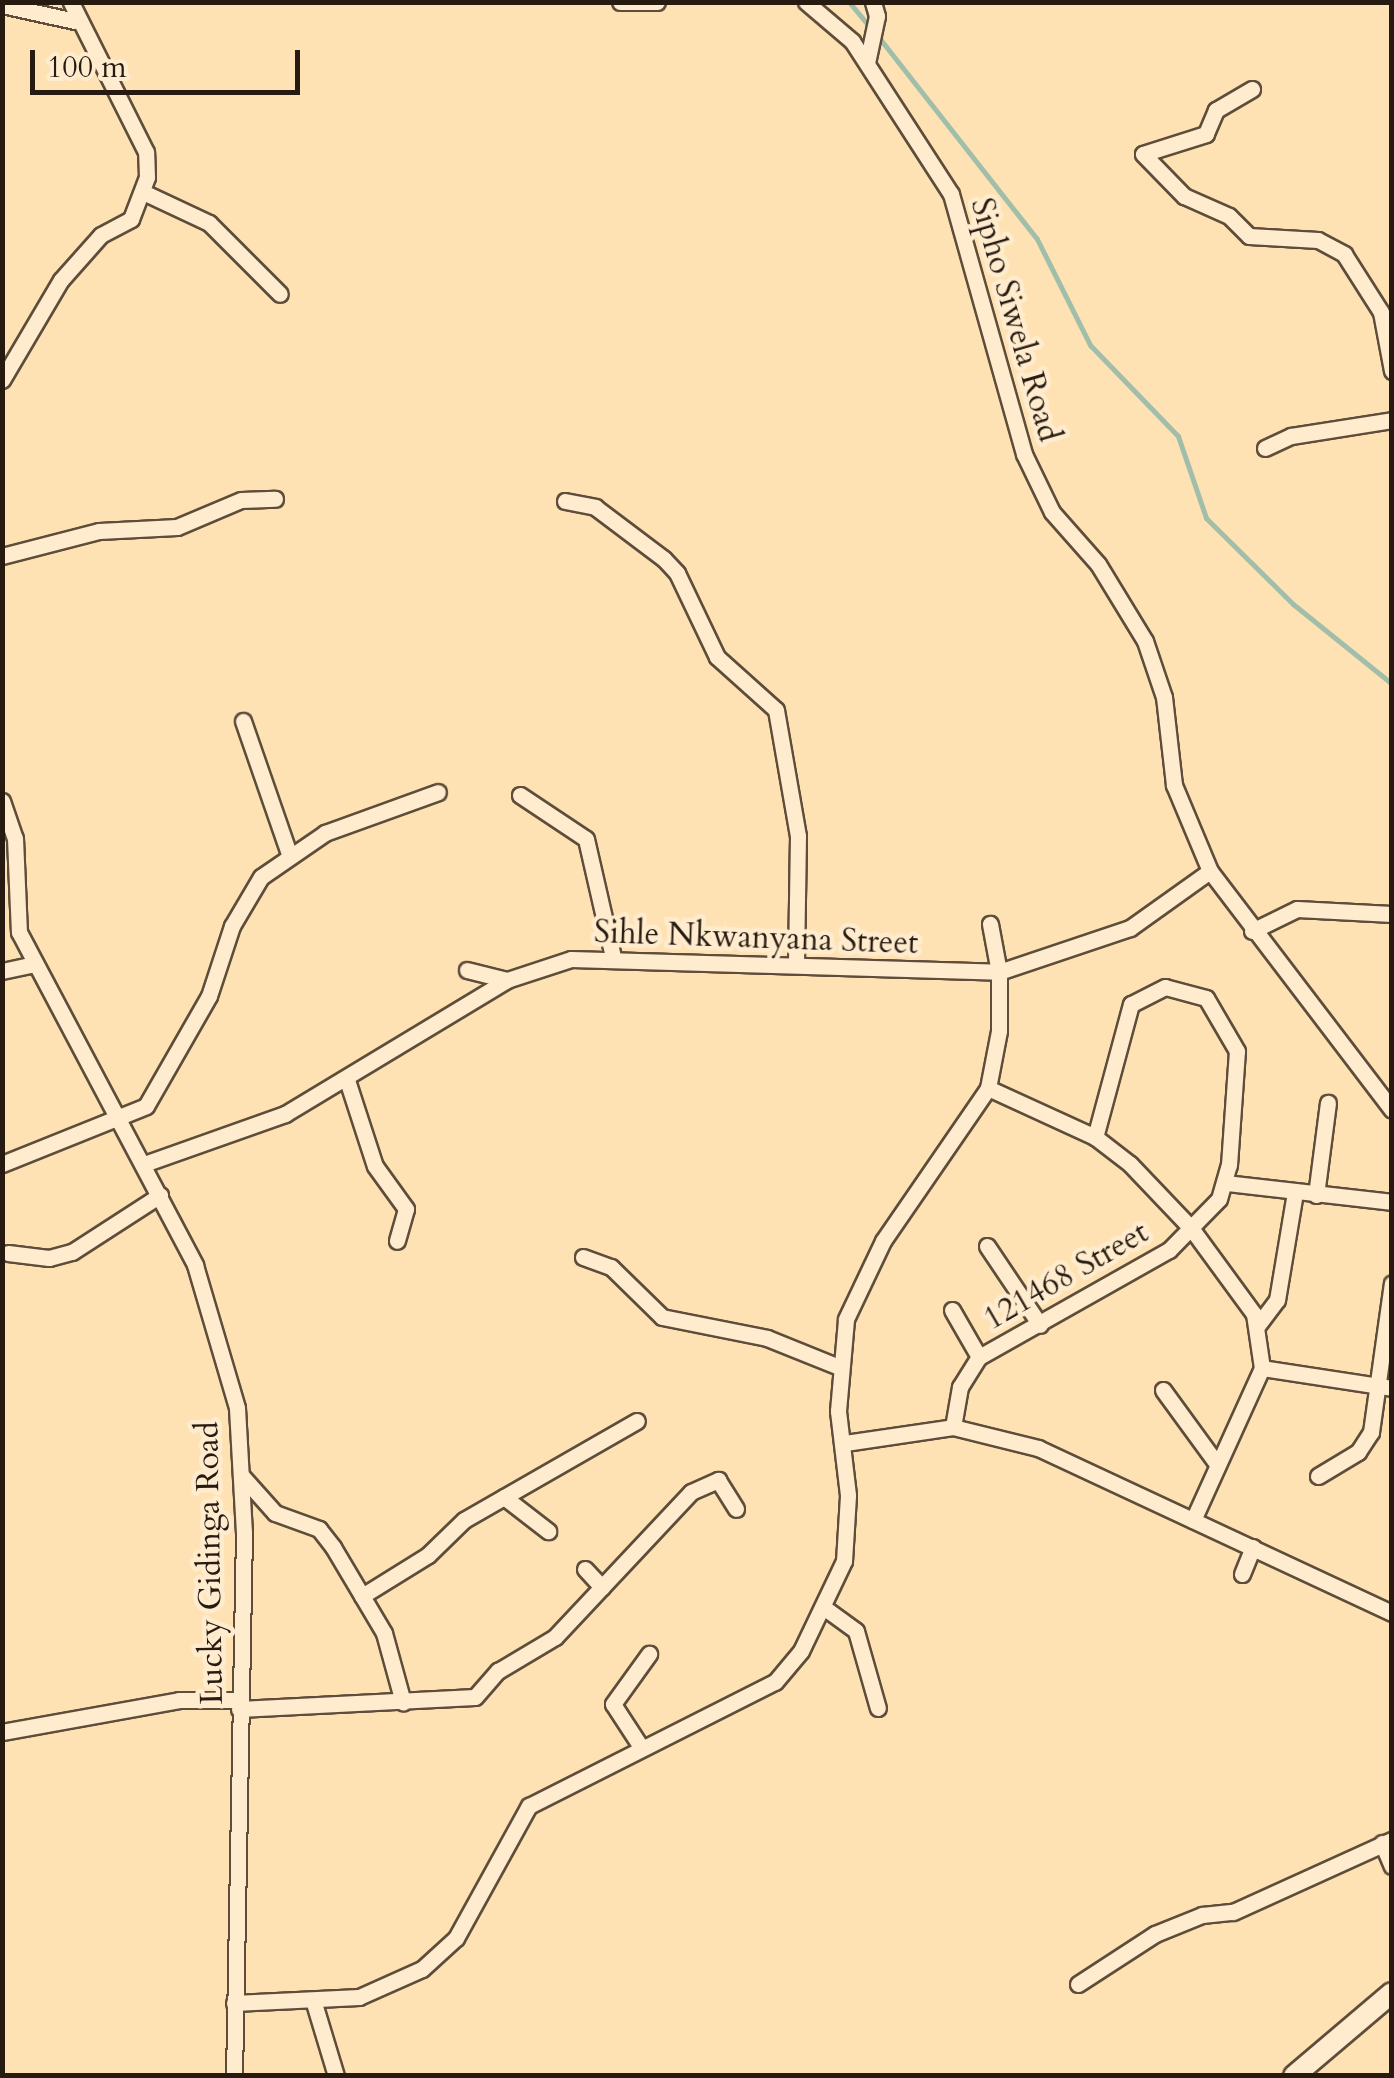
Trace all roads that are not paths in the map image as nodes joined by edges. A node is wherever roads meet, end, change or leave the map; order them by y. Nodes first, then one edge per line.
1 (620, 2) edge
2 (657, 2) edge
3 (806, 2) edge
4 (2, 6) edge
5 (875, 9) edge
6 (70, 10) edge
7 (868, 56) junction
8 (1252, 89) dead end
9 (144, 192) junction
10 (280, 294) dead end
11 (1392, 370) edge
12 (3, 378) edge
13 (1392, 420) edge
14 (1265, 448) dead end
15 (274, 498) dead end
16 (565, 502) dead end
17 (2, 556) edge
18 (243, 721) dead end
19 (438, 792) dead end
20 (520, 795) dead end
21 (2, 801) edge
22 (289, 854) junction
23 (1210, 871) junction
24 (1392, 914) edge
25 (990, 924) dead end
26 (1252, 930) junction
27 (614, 957) junction
28 (35, 964) junction
29 (796, 964) junction
30 (466, 970) dead end
31 (2, 971) edge
32 (1000, 972) junction
33 (507, 980) junction
34 (346, 1080) junction
35 (988, 1088) junction
36 (1389, 1098) edge
37 (1328, 1103) dead end
38 (117, 1118) junction
39 (1095, 1137) junction
40 (2, 1164) edge
41 (144, 1164) junction
42 (1226, 1183) junction
43 (1295, 1192) junction
44 (1316, 1195) junction
45 (160, 1196) junction
46 (1392, 1202) edge
47 (1191, 1228) junction
48 (396, 1241) dead end
49 (988, 1246) dead end
50 (8, 1253) dead end
51 (582, 1258) dead end
52 (1392, 1283) edge
53 (952, 1310) dead end
54 (1040, 1325) junction
55 (1258, 1325) junction
56 (979, 1358) junction
57 (839, 1368) junction
58 (1262, 1368) junction
59 (1384, 1387) edge
60 (1163, 1390) dead end
61 (637, 1421) dead end
62 (954, 1427) junction
63 (845, 1443) junction
64 (1217, 1464) junction
65 (242, 1475) junction
66 (1318, 1476) dead end
67 (504, 1497) junction
68 (736, 1509) dead end
69 (1193, 1520) junction
70 (548, 1531) dead end
71 (1253, 1548) junction
72 (585, 1568) dead end
73 (1242, 1574) dead end
74 (602, 1587) junction
75 (362, 1596) junction
76 (826, 1610) junction
77 (1392, 1613) edge
78 (648, 1654) dead end
79 (402, 1702) junction
80 (238, 1705) junction
81 (878, 1708) dead end
82 (2, 1732) edge
83 (640, 1747) junction
84 (1387, 1841) edge
85 (1392, 1866) edge
86 (1078, 1984) dead end
87 (1392, 1993) edge
88 (234, 2003) junction
89 (314, 2003) junction
90 (234, 2076) edge
91 (336, 2076) edge
92 (1294, 2076) edge

1 - 2 street
3 - 7 street, Sipho Siwela Road
4 - 6 street
5 - 7 street
6 - 9 street
7 - 23 street, Sipho Siwela Road
8 - 11 street
9 - 10 street
9 - 12 street
13 - 14 street
15 - 17 street
16 - 29 street
18 - 22 street
19 - 22 street
20 - 27 street
21 - 28 street, Lucky Gidinga Road
22 - 38 street
23 - 26 street, Sipho Siwela Road
23 - 32 street, Sihle Nkwanyana Street
24 - 26 street
25 - 32 street
26 - 36 street, Sipho Siwela Road
27 - 29 street, Sihle Nkwanyana Street
27 - 33 street, Sihle Nkwanyana Street
28 - 31 street
28 - 38 street, Lucky Gidinga Road
29 - 32 street, Sihle Nkwanyana Street
30 - 33 street
32 - 35 street
33 - 34 street, Sihle Nkwanyana Street
34 - 41 street, Sihle Nkwanyana Street
34 - 48 street
35 - 39 street
35 - 57 street
37 - 44 street
38 - 40 street
38 - 41 street, Lucky Gidinga Road
39 - 42 street
39 - 47 street
41 - 45 street, Lucky Gidinga Road
42 - 43 street
42 - 47 street, 121468 Street
43 - 44 street
43 - 55 street
44 - 46 street
45 - 50 street
45 - 65 street, Lucky Gidinga Road
47 - 54 street, 121468 Street
47 - 55 street
49 - 54 street
51 - 57 street
52 - 59 street
53 - 56 street
54 - 56 street, 121468 Street
55 - 58 street
56 - 62 street, 121468 Street
57 - 63 street
58 - 59 street
58 - 64 street
59 - 66 street
60 - 64 street
61 - 67 street
62 - 63 street
62 - 69 street
63 - 76 street
64 - 69 street
65 - 75 street
65 - 80 street, Lucky Gidinga Road
67 - 70 street
67 - 75 street
68 - 74 street
69 - 71 street
71 - 73 street
71 - 77 street
72 - 74 street
74 - 79 street
75 - 79 street
76 - 81 street
76 - 83 street
78 - 83 street
79 - 80 street
80 - 82 street
80 - 88 street, Lucky Gidinga Road
83 - 89 street
84 - 85 street
84 - 86 street
87 - 92 street
88 - 89 street
88 - 90 street, Lucky Gidinga Road
89 - 91 street

